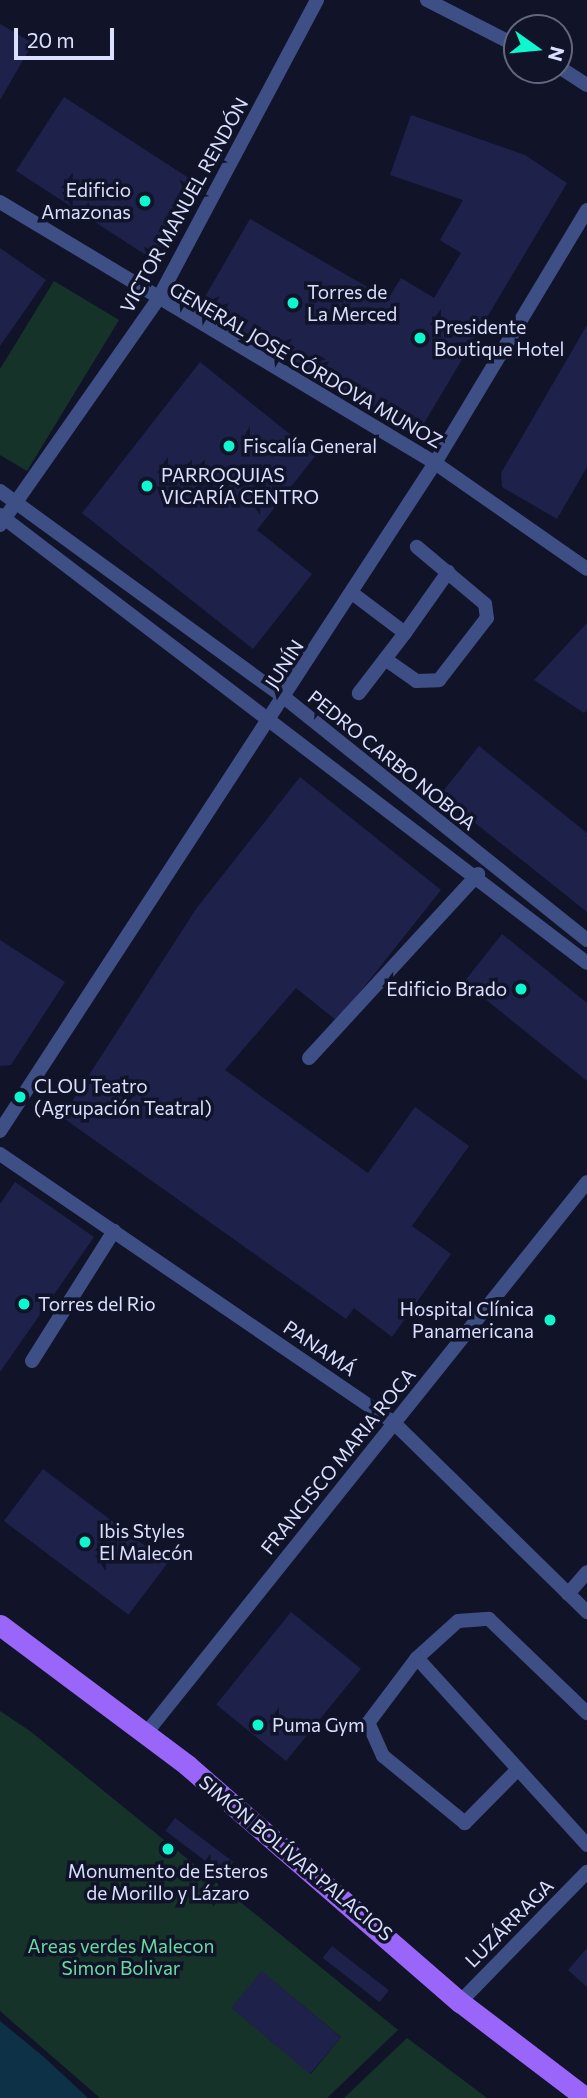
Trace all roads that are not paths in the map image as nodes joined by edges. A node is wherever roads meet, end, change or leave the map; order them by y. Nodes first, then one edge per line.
1 (317, 0) edge
2 (427, 0) edge
3 (503, 39) edge
4 (0, 202) edge
5 (587, 210) edge
6 (157, 301) junction
7 (435, 463) junction
8 (0, 491) edge
9 (17, 501) junction
10 (2, 520) edge
11 (417, 547) dead end
12 (587, 569) edge
13 (448, 572) junction
14 (352, 593) junction
15 (405, 633) junction
16 (385, 659) junction
17 (359, 693) dead end
18 (285, 698) junction
19 (272, 719) junction
20 (478, 874) junction
21 (587, 940) edge
22 (587, 963) edge
23 (309, 1058) dead end
24 (0, 1130) edge
25 (0, 1154) edge
26 (587, 1182) edge
27 (114, 1231) junction
28 (32, 1361) dead end
29 (393, 1422) junction
30 (587, 1572) edge
31 (568, 1594) junction
32 (587, 1612) edge
33 (0, 1625) edge
34 (417, 1658) junction
35 (587, 1713) edge
36 (147, 1732) junction
37 (517, 1769) junction
38 (587, 1845) edge
39 (587, 1872) edge
40 (460, 2002) junction
41 (586, 2098) edge

1 - 6 street, VICTOR MANUEL RENDÓN
2 - 3 street
4 - 6 street, GENERAL JOSE CÓRDOVA MUNOZ
5 - 7 street, JUNÍN
6 - 7 street, GENERAL JOSE CÓRDOVA MUNOZ
6 - 9 street, VICTOR MANUEL RENDÓN
7 - 12 street, GENERAL JOSE CÓRDOVA MUNOZ
7 - 14 street, JUNÍN
8 - 9 street, PEDRO CARBO NOBOA
9 - 10 street, VICTOR MANUEL RENDÓN
9 - 18 street, PEDRO CARBO NOBOA
10 - 19 street, PEDRO CARBO NOBOA
11 - 13 street
13 - 15 street
13 - 16 street
14 - 15 street
14 - 18 street, JUNÍN
15 - 16 street
16 - 17 street
18 - 19 street, JUNÍN
18 - 21 street, PEDRO CARBO NOBOA
19 - 20 street, PEDRO CARBO NOBOA
19 - 24 street, JUNÍN
20 - 22 street, PEDRO CARBO NOBOA
20 - 23 street
25 - 27 street, PANAMÁ
26 - 29 street, FRANCISCO MARIA ROCA
27 - 28 street
27 - 29 street, PANAMÁ
29 - 31 street, PANAMÁ
29 - 36 street, FRANCISCO MARIA ROCA
30 - 31 street
31 - 32 street, PANAMÁ
33 - 36 main road, SIMÓN BOLÍVAR PALACIOS
34 - 35 street
34 - 37 street
34 - 37 street
36 - 40 main road, SIMÓN BOLÍVAR PALACIOS
37 - 38 street
39 - 40 street, LUZÁRRAGA
40 - 41 main road, SIMÓN BOLÍVAR PALACIOS

